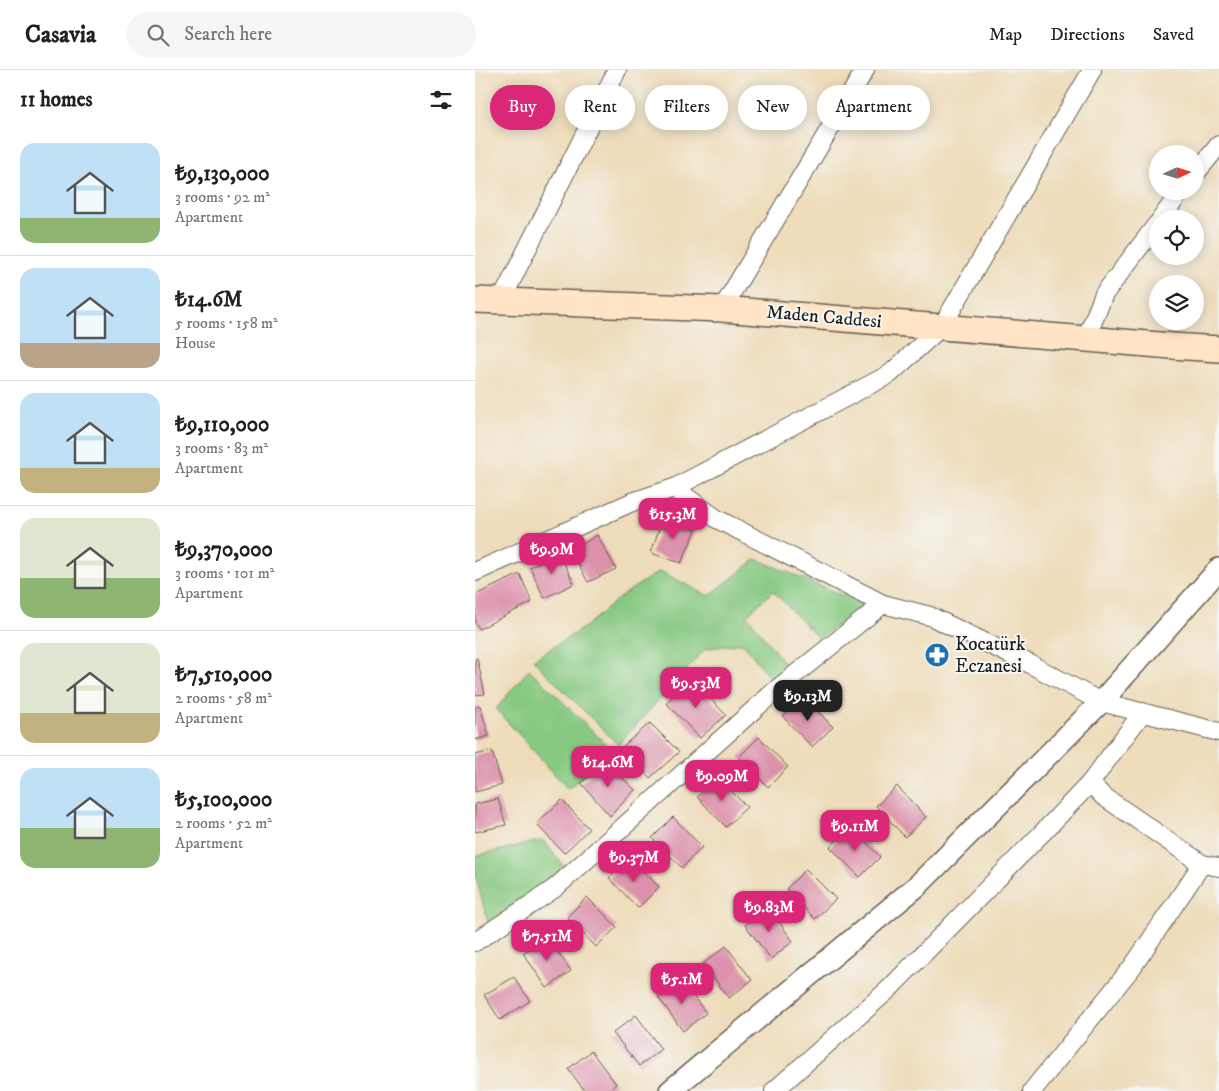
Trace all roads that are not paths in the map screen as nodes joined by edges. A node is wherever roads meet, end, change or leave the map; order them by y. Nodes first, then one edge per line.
1 (617, 70) edge
2 (865, 70) edge
3 (1092, 70) edge
4 (1219, 145) edge
5 (1204, 163) edge
6 (1149, 235) edge
7 (475, 300) edge
8 (501, 301) junction
9 (722, 309) junction
10 (941, 326) junction
11 (1086, 339) junction
12 (1172, 346) junction
13 (1219, 349) edge
14 (1219, 354) edge
15 (674, 488) junction
16 (1219, 569) edge
17 (475, 572) edge
18 (883, 604) junction
19 (1101, 702) junction
20 (1143, 712) junction
21 (1219, 732) edge
22 (1089, 783) junction
23 (1211, 865) edge
24 (475, 942) edge
25 (670, 1091) edge
26 (774, 1091) edge
27 (1032, 1091) edge

1 - 8 street
2 - 9 street
3 - 10 street
4 - 5 street
6 - 11 street
7 - 8 main road, Maden Caddesi
8 - 9 main road, Maden Caddesi
9 - 10 main road, Maden Caddesi
10 - 11 main road, Maden Caddesi
10 - 15 street
11 - 12 main road, Maden Caddesi
12 - 13 main road, Maden Caddesi
12 - 14 main road, Maden Caddesi
15 - 17 street
15 - 18 street
16 - 19 street
18 - 19 street
18 - 24 street
19 - 20 street
19 - 25 street
20 - 21 street
20 - 22 street
22 - 23 street
22 - 26 street
23 - 27 street

